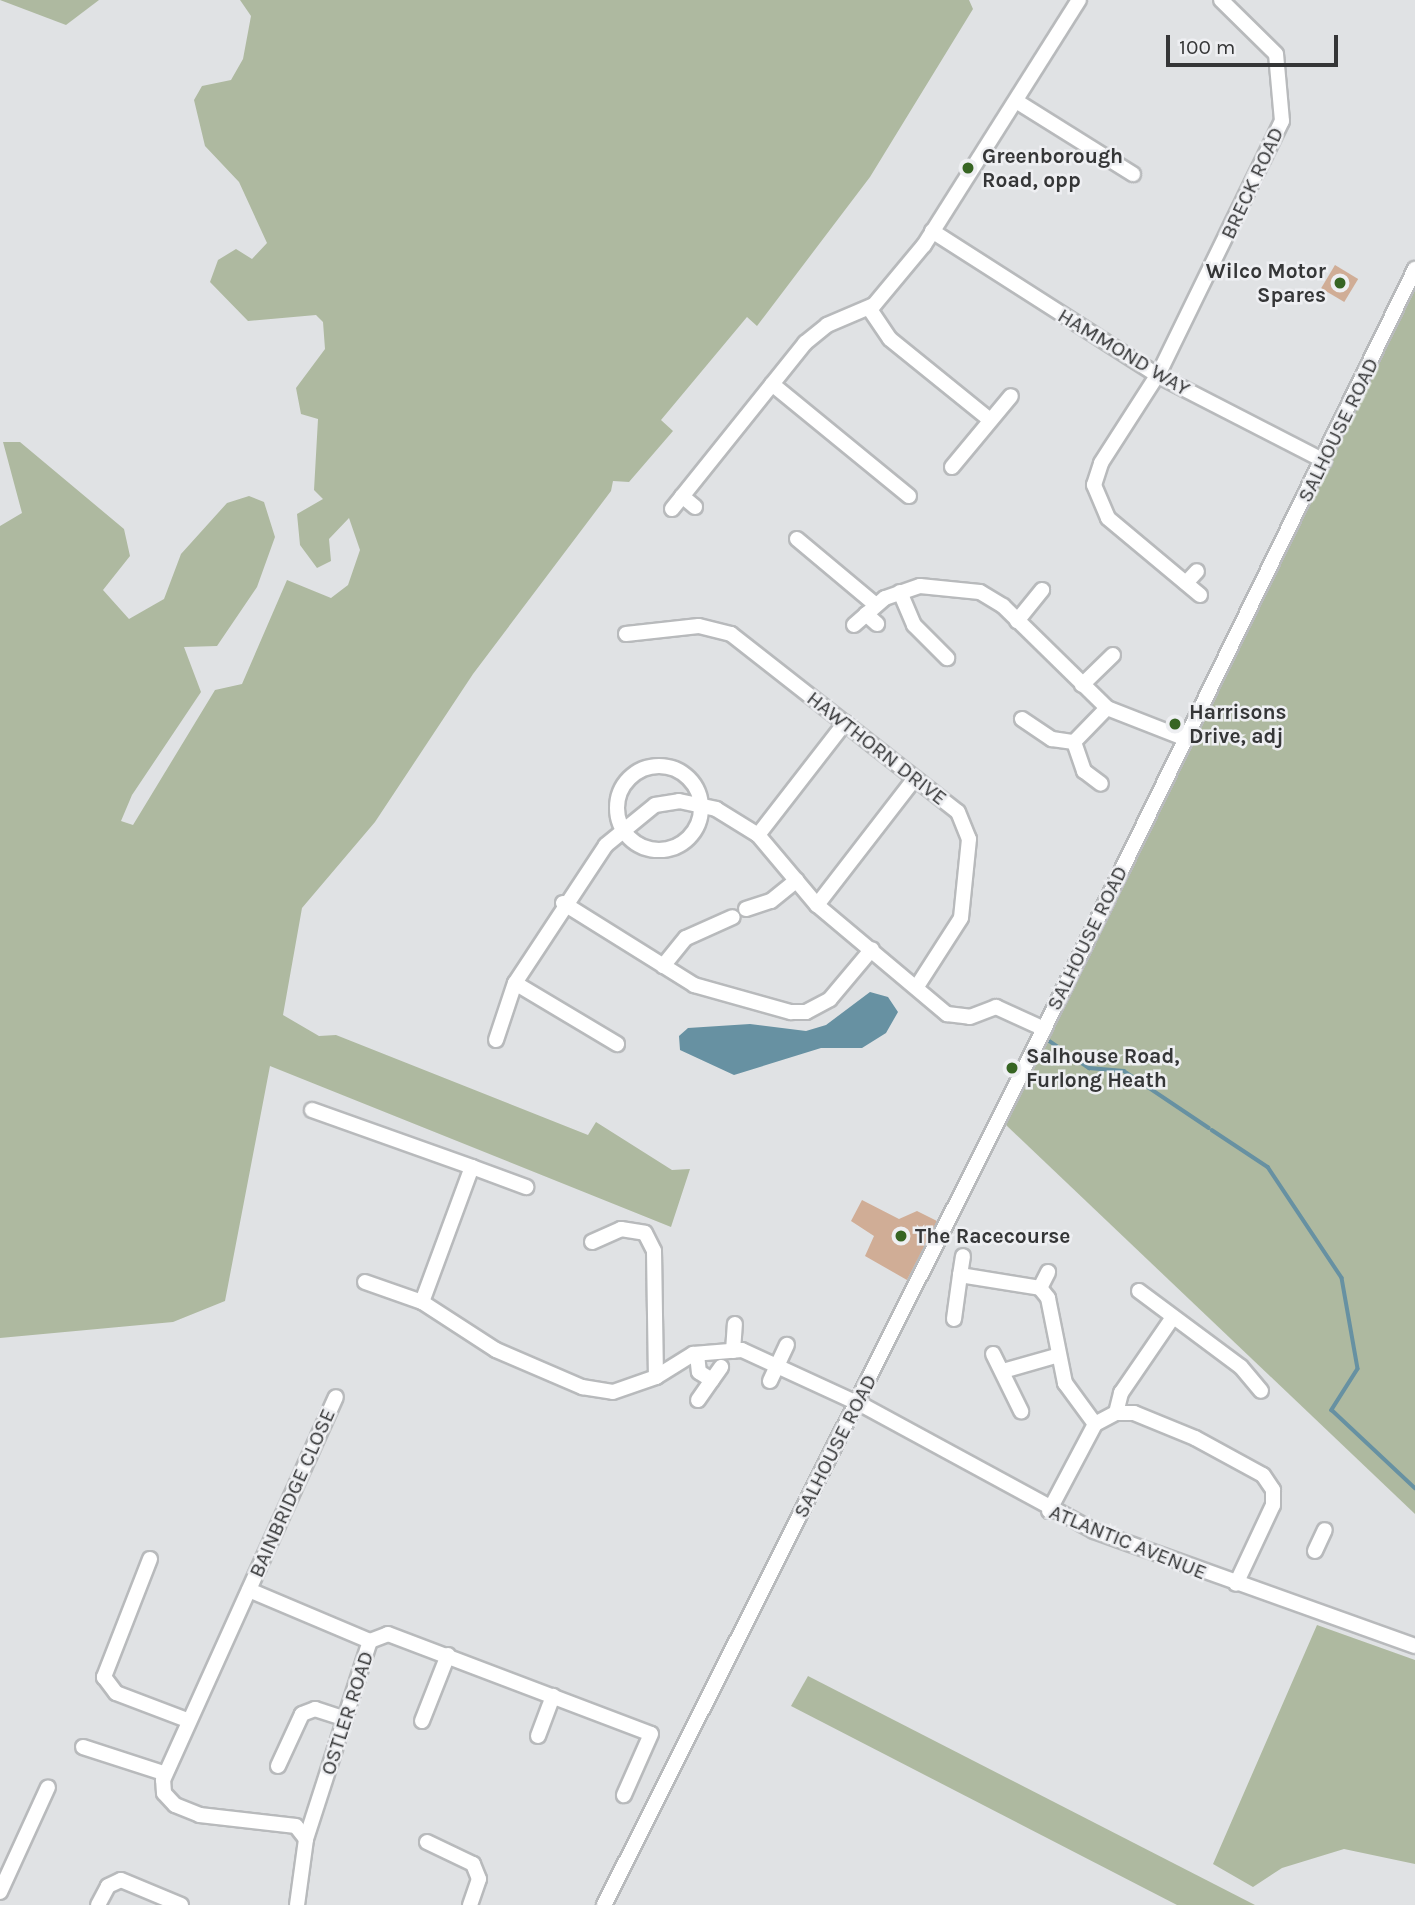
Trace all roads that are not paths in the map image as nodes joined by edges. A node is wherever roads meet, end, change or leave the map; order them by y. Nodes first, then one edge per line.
1 (1079, 0) edge
2 (1221, 0) edge
3 (1016, 101) junction
4 (1133, 174) dead end
5 (932, 231) junction
6 (1415, 269) edge
7 (869, 308) junction
8 (1157, 375) junction
9 (772, 384) junction
10 (1010, 396) dead end
11 (990, 420) junction
12 (1324, 461) junction
13 (951, 467) dead end
14 (682, 496) junction
15 (909, 496) dead end
16 (695, 507) dead end
17 (671, 509) dead end
18 (797, 539) dead end
19 (1196, 571) dead end
20 (1186, 583) junction
21 (1042, 590) dead end
22 (901, 592) junction
23 (1200, 595) dead end
24 (871, 610) junction
25 (1017, 621) junction
26 (877, 624) dead end
27 (854, 625) dead end
28 (626, 634) dead end
29 (1113, 655) dead end
30 (947, 658) dead end
31 (1082, 685) junction
32 (1107, 708) junction
33 (1022, 719) dead end
34 (845, 723) junction
35 (1184, 738) junction
36 (1074, 742) junction
37 (915, 778) junction
38 (1101, 784) dead end
39 (701, 803) junction
40 (622, 828) junction
41 (758, 835) junction
42 (797, 880) junction
43 (563, 903) junction
44 (817, 905) junction
45 (872, 949) junction
46 (663, 966) junction
47 (514, 983) junction
48 (918, 985) junction
49 (1044, 1029) junction
50 (496, 1040) dead end
51 (617, 1044) dead end
52 (312, 1110) dead end
53 (472, 1167) junction
54 (526, 1187) dead end
55 (592, 1242) dead end
56 (963, 1256) dead end
57 (1048, 1272) dead end
58 (960, 1275) junction
59 (365, 1282) dead end
60 (1040, 1288) junction
61 (1139, 1291) dead end
62 (422, 1302) junction
63 (1173, 1317) junction
64 (954, 1319) dead end
65 (735, 1324) dead end
66 (787, 1345) dead end
67 (733, 1351) junction
68 (697, 1354) junction
69 (993, 1354) dead end
70 (1059, 1355) junction
71 (777, 1366) junction
72 (721, 1367) dead end
73 (1003, 1371) junction
74 (656, 1377) junction
75 (712, 1380) junction
76 (770, 1381) dead end
77 (1261, 1391) dead end
78 (336, 1397) dead end
79 (698, 1400) dead end
80 (857, 1402) junction
81 (1021, 1411) dead end
82 (1116, 1413) junction
83 (1095, 1424) junction
84 (1048, 1511) junction
85 (1325, 1530) dead end
86 (1315, 1551) dead end
87 (150, 1559) dead end
88 (1236, 1584) junction
89 (249, 1590) junction
90 (370, 1642) junction
91 (1415, 1646) edge
92 (448, 1655) junction
93 (553, 1696) junction
94 (345, 1719) junction
95 (187, 1720) junction
96 (422, 1721) dead end
97 (538, 1736) dead end
98 (83, 1748) dead end
99 (278, 1766) dead end
100 (163, 1773) junction
101 (48, 1787) dead end
102 (624, 1795) dead end
103 (306, 1839) junction
104 (427, 1842) dead end
105 (0, 1892) edge
106 (98, 1905) edge
107 (181, 1905) edge
108 (297, 1905) edge
109 (470, 1905) edge
110 (604, 1905) edge

1 - 3 street
2 - 8 street, BRECK ROAD
3 - 4 street
3 - 5 street
5 - 7 street
5 - 8 street, HAMMOND WAY
6 - 12 street, SALHOUSE ROAD
7 - 9 street
7 - 11 street
8 - 12 street, HAMMOND WAY
8 - 20 street, BRECK ROAD
9 - 14 street
9 - 15 street
10 - 11 street
11 - 13 street
12 - 35 street, SALHOUSE ROAD
14 - 16 street
14 - 17 street
18 - 24 street
19 - 20 street
20 - 23 street
21 - 25 street
22 - 24 street
22 - 25 street
22 - 30 street
24 - 26 street
24 - 27 street
25 - 31 street
28 - 34 street, HAWTHORN DRIVE
29 - 31 street
31 - 32 street
32 - 35 street
32 - 36 street
33 - 36 street
34 - 37 street, HAWTHORN DRIVE
34 - 41 street
35 - 49 street, SALHOUSE ROAD
36 - 38 street
37 - 44 street
37 - 48 street, HAWTHORN DRIVE
39 - 40 street
39 - 40 street
39 - 40 street
39 - 41 street
40 - 43 street
41 - 42 street
42 - 44 street
42 - 46 street
43 - 46 street
43 - 47 street
44 - 45 street
45 - 46 street
45 - 48 street
47 - 50 street
47 - 51 street
48 - 49 street
49 - 80 street, SALHOUSE ROAD
52 - 53 street
53 - 54 street
53 - 62 street
55 - 74 street
56 - 58 street
57 - 60 street
58 - 60 street
58 - 64 street
59 - 62 street
60 - 70 street
61 - 63 street
62 - 74 street
63 - 77 street
63 - 82 street
65 - 67 street
66 - 71 street
67 - 68 street
67 - 71 street, ATLANTIC AVENUE
68 - 74 street
68 - 75 street
69 - 73 street
70 - 73 street
70 - 83 street
71 - 76 street
71 - 80 street, ATLANTIC AVENUE
72 - 75 street
73 - 81 street
75 - 79 street
78 - 89 street, BAINBRIDGE CLOSE
80 - 84 street, ATLANTIC AVENUE
80 - 110 street, SALHOUSE ROAD
82 - 83 street
82 - 88 street
83 - 84 street
84 - 88 street, ATLANTIC AVENUE
85 - 86 street
87 - 95 street
88 - 91 street, ATLANTIC AVENUE
89 - 90 street, OSTLER ROAD
89 - 95 street
90 - 92 street
90 - 94 street, OSTLER ROAD
92 - 93 street
92 - 96 street
93 - 97 street
93 - 102 street
94 - 99 street
94 - 103 street, OSTLER ROAD
95 - 100 street
98 - 100 street
100 - 103 street
101 - 105 street
103 - 108 street, OSTLER ROAD
104 - 109 street
106 - 107 street

